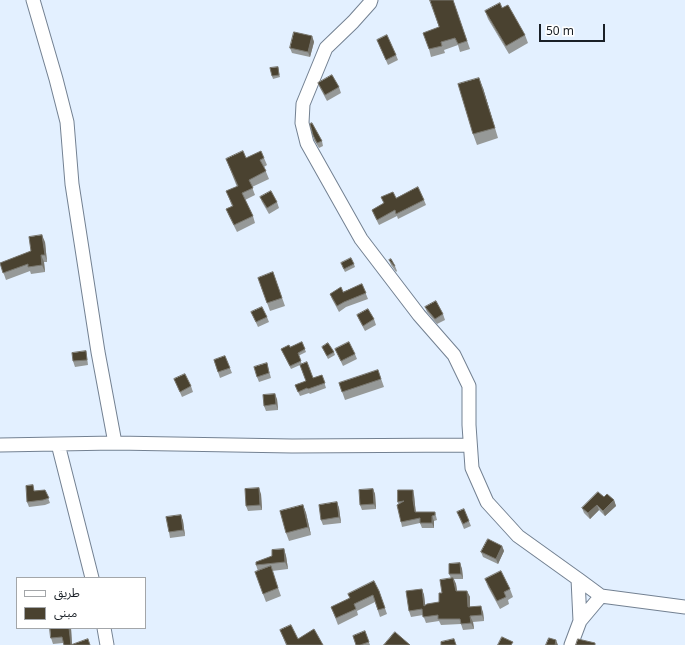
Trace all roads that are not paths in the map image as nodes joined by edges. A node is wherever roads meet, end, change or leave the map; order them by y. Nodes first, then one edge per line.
1 (33, 0) edge
2 (374, 1) edge
3 (115, 443) junction
4 (58, 444) junction
5 (0, 445) edge
6 (470, 445) junction
7 (92, 577) edge
8 (578, 578) junction
9 (600, 596) junction
10 (685, 607) edge
11 (580, 621) junction
12 (104, 629) edge
13 (107, 645) edge
14 (571, 645) edge

1 - 3 street
2 - 6 street
3 - 4 street
3 - 6 street
4 - 5 street
4 - 7 street
6 - 8 street
8 - 9 street
8 - 11 street
9 - 10 street
9 - 11 street
11 - 14 street
12 - 13 street

